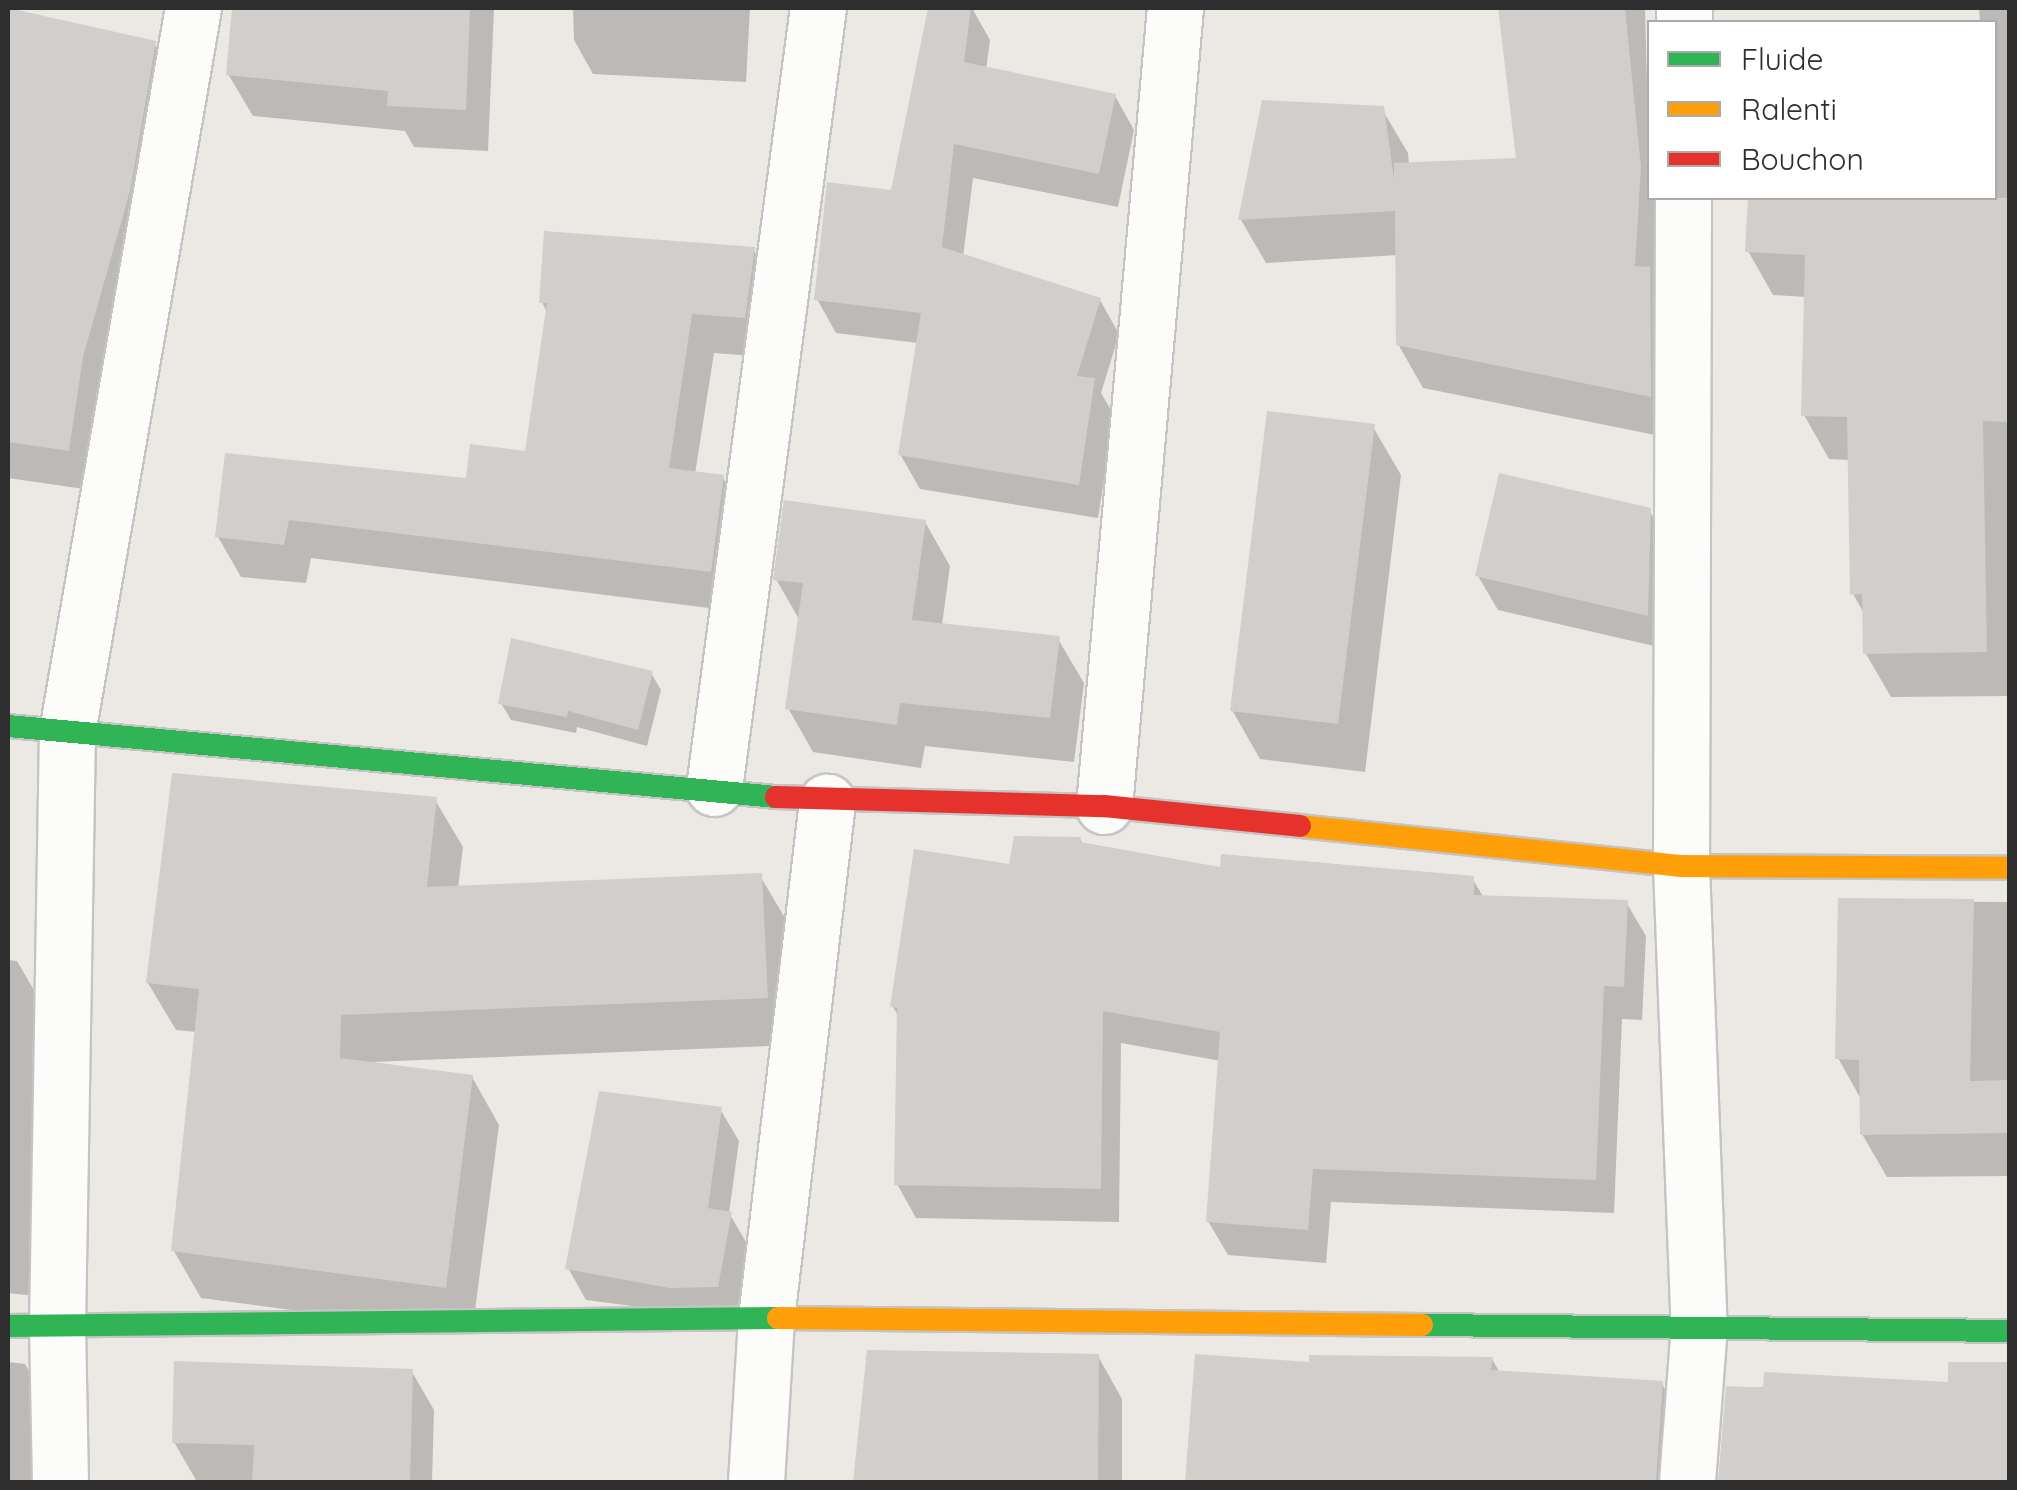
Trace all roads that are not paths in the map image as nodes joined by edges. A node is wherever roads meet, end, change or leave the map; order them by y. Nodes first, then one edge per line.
1 (193, 8) edge
2 (818, 8) edge
3 (1175, 8) edge
4 (1683, 200) edge
5 (8, 726) edge
6 (67, 732) junction
7 (714, 788) junction
8 (826, 802) junction
9 (1104, 806) junction
10 (1681, 866) junction
11 (2010, 868) edge
12 (766, 1318) junction
13 (1699, 1325) junction
14 (32, 1326) edge
15 (2010, 1331) edge
16 (60, 1482) edge
17 (756, 1482) edge
18 (1687, 1482) edge

1 - 6 street
2 - 7 street
3 - 9 street
4 - 10 street
5 - 6 street
6 - 7 street
6 - 14 street
7 - 8 street
8 - 9 street
8 - 12 street
9 - 10 street
10 - 11 street
10 - 13 street
12 - 13 street
12 - 14 street
12 - 17 street
13 - 15 street
13 - 18 street
14 - 16 street

